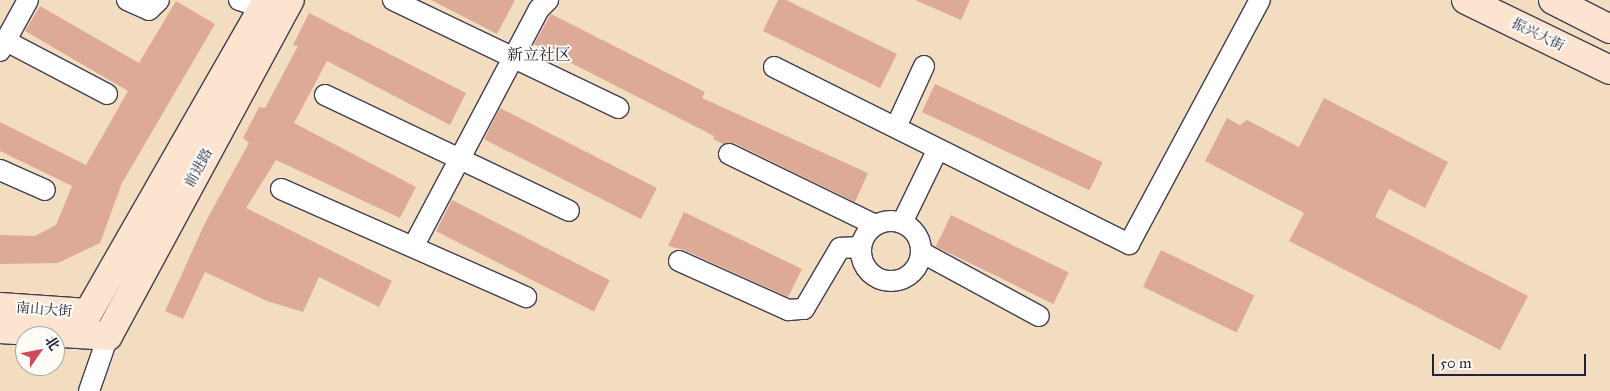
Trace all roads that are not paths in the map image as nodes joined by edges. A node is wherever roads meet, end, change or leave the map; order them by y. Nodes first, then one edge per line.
1 (28, 0) edge
2 (127, 0) edge
3 (159, 0) edge
4 (290, 0) edge
5 (393, 0) edge
6 (548, 0) edge
7 (1260, 0) edge
8 (1466, 0) edge
9 (1553, 0) edge
10 (256, 3) edge
11 (1610, 30) edge
12 (3, 46) edge
13 (513, 58) junction
14 (924, 66) dead end
15 (774, 67) dead end
16 (1610, 70) edge
17 (107, 94) dead end
18 (325, 95) dead end
19 (618, 108) dead end
20 (896, 127) junction
21 (938, 148) junction
22 (729, 154) dead end
23 (460, 159) junction
24 (0, 170) edge
25 (281, 189) dead end
26 (45, 190) dead end
27 (570, 211) dead end
28 (902, 223) junction
29 (875, 225) junction
30 (413, 247) junction
31 (861, 247) junction
32 (921, 252) junction
33 (679, 261) dead end
34 (526, 297) dead end
35 (0, 308) edge
36 (88, 313) joint
37 (1039, 316) dead end
38 (0, 329) edge
39 (108, 336) junction
40 (89, 391) edge

1 - 12 street
2 - 3 street
4 - 39 street, 前进路
5 - 13 street
6 - 13 street
7 - 21 street
8 - 16 street, 振兴大街
9 - 11 street
10 - 36 street, 前进路
12 - 17 street
13 - 19 street
13 - 23 street
14 - 20 street
15 - 20 street
18 - 23 street
20 - 21 street
21 - 28 street
22 - 29 street
23 - 27 street
23 - 30 street
24 - 26 street
25 - 30 street
28 - 29 street
28 - 32 street
29 - 31 street
30 - 34 street
31 - 32 street
31 - 33 street
32 - 37 street
35 - 36 street, 南山大街
38 - 39 street, 南山大街
39 - 40 street

